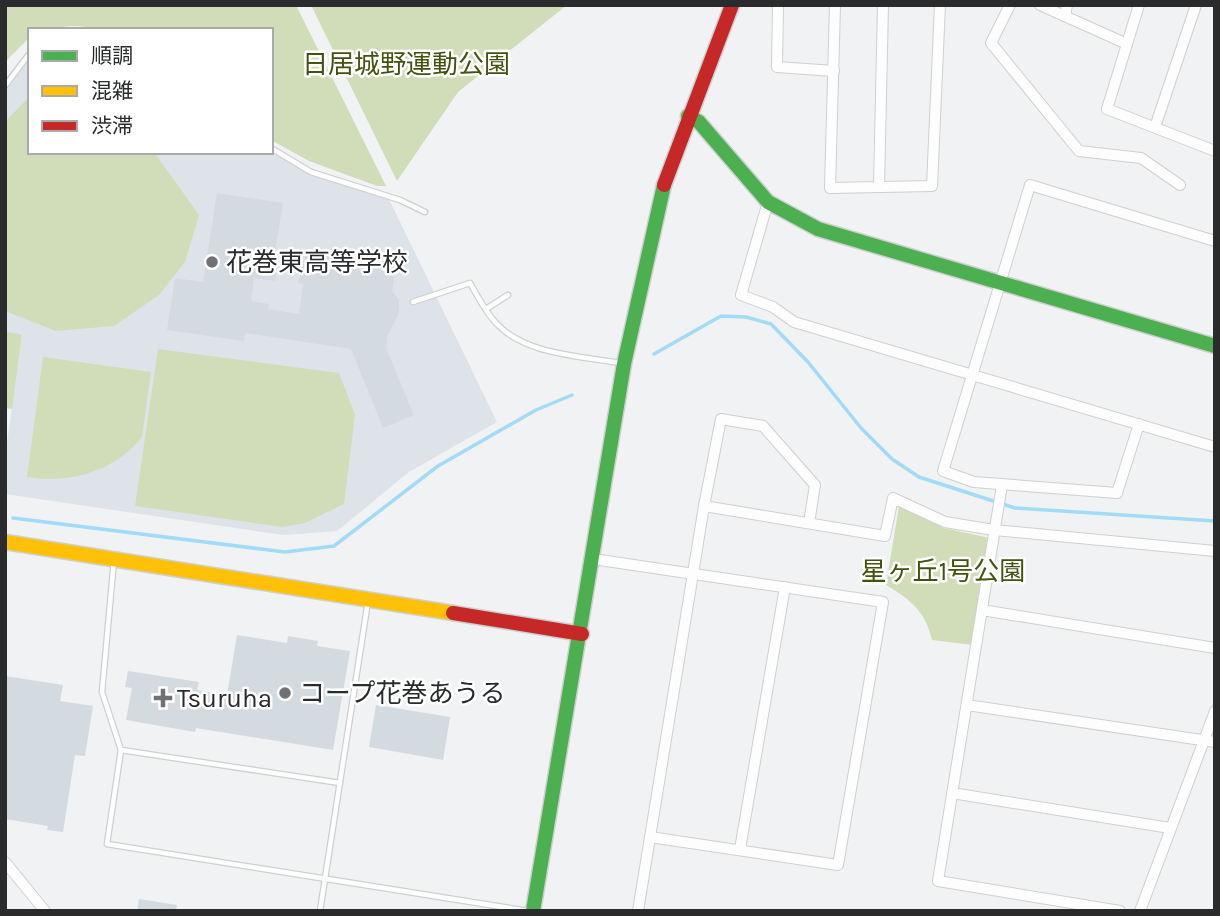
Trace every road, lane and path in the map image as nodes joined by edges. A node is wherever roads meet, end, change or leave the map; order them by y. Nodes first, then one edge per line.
1 (732, 5) edge
2 (778, 5) edge
3 (835, 5) edge
4 (883, 5) edge
5 (940, 5) edge
6 (1010, 5) edge
7 (1040, 5) edge
8 (1139, 5) edge
9 (1196, 5) edge
10 (1066, 11) edge
11 (1127, 44) junction
12 (28, 56) edge
13 (834, 71) junction
14 (5, 86) edge
15 (688, 116) junction
16 (1155, 127) junction
17 (273, 149) edge
18 (1215, 151) edge
19 (1180, 185) dead end
20 (879, 187) junction
21 (768, 202) junction
22 (425, 212) dead end
23 (1215, 241) edge
24 (998, 283) junction
25 (508, 295) dead end
26 (413, 302) dead end
27 (486, 309) junction
28 (1215, 346) edge
29 (624, 364) junction
30 (971, 376) junction
31 (1139, 424) junction
32 (1215, 447) edge
33 (1002, 485) junction
34 (704, 506) junction
35 (809, 523) junction
36 (994, 530) junction
37 (5, 542) edge
38 (1215, 551) edge
39 (593, 558) junction
40 (114, 559) junction
41 (693, 573) junction
42 (785, 587) junction
43 (368, 600) junction
44 (982, 610) junction
45 (582, 634) junction
46 (1215, 648) edge
47 (967, 705) junction
48 (1215, 711) edge
49 (1209, 741) edge
50 (121, 750) junction
51 (340, 783) junction
52 (952, 793) junction
53 (1170, 828) junction
54 (650, 837) junction
55 (740, 849) junction
56 (5, 862) edge
57 (325, 878) junction
58 (45, 911) edge
59 (320, 911) edge
60 (531, 911) edge
61 (639, 911) edge
62 (1120, 911) edge
63 (1140, 911) edge

1 - 15 street
2 - 13 street
3 - 13 street
4 - 20 street
5 - 20 street
6 - 19 street
7 - 10 street
8 - 11 street
9 - 16 street
10 - 11 street
11 - 16 street
12 - 14 lane
13 - 20 street
15 - 21 street
15 - 29 street
16 - 18 street
17 - 22 lane
21 - 24 street
21 - 30 street
23 - 24 street
24 - 28 street
24 - 30 street
25 - 27 lane
26 - 27 lane
27 - 29 lane
29 - 39 street
30 - 31 street
30 - 33 street
31 - 32 street
31 - 33 street
33 - 36 street
34 - 35 street
34 - 35 street
34 - 41 street
35 - 36 street
36 - 38 street
36 - 44 street
37 - 40 street
39 - 41 street
39 - 45 street
40 - 43 street
40 - 50 lane
41 - 42 street
41 - 54 street
42 - 55 street
42 - 55 street
43 - 45 street
43 - 51 lane
44 - 46 street
44 - 47 street
45 - 60 street
47 - 49 street
47 - 52 street
48 - 49 street
49 - 53 street
50 - 51 lane
50 - 57 lane
51 - 57 lane
52 - 53 street
52 - 62 street
53 - 63 street
54 - 55 street
54 - 61 street
56 - 58 street
57 - 59 lane
57 - 60 lane

